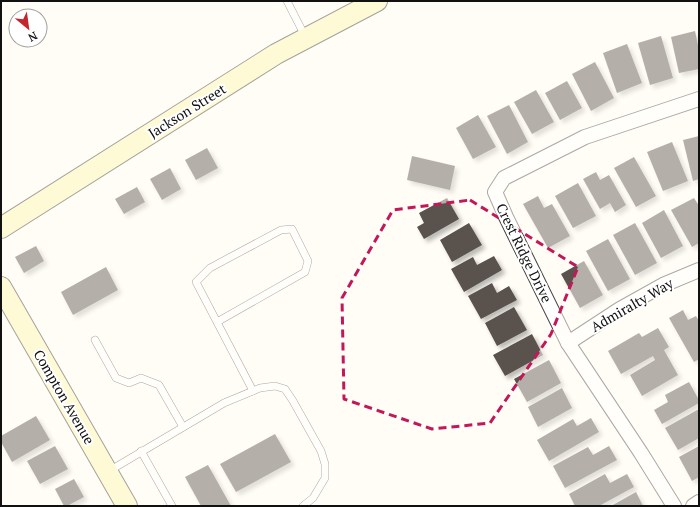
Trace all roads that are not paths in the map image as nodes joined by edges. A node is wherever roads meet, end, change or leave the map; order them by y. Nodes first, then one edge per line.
1 (287, 1) edge
2 (377, 1) edge
3 (307, 38) junction
4 (699, 99) edge
5 (1, 228) edge
6 (699, 270) edge
7 (1, 287) edge
8 (217, 322) junction
9 (95, 340) dead end
10 (568, 343) junction
11 (253, 391) junction
12 (183, 427) junction
13 (142, 451) junction
14 (107, 472) junction
15 (699, 502) edge
16 (127, 506) edge
17 (172, 506) edge
18 (303, 506) edge
19 (674, 506) edge
20 (693, 506) edge

1 - 3 lane
2 - 3 street, Jackson Street
3 - 5 street, Jackson Street
4 - 10 street, Crest Ridge Drive
6 - 10 street, Admiralty Way
7 - 14 street, Compton Avenue
8 - 8 lane
8 - 11 lane
9 - 12 lane
10 - 19 street, Crest Ridge Drive
11 - 12 lane
11 - 18 lane
12 - 13 lane
13 - 14 lane
13 - 17 lane
14 - 16 street, Compton Avenue
15 - 20 street

